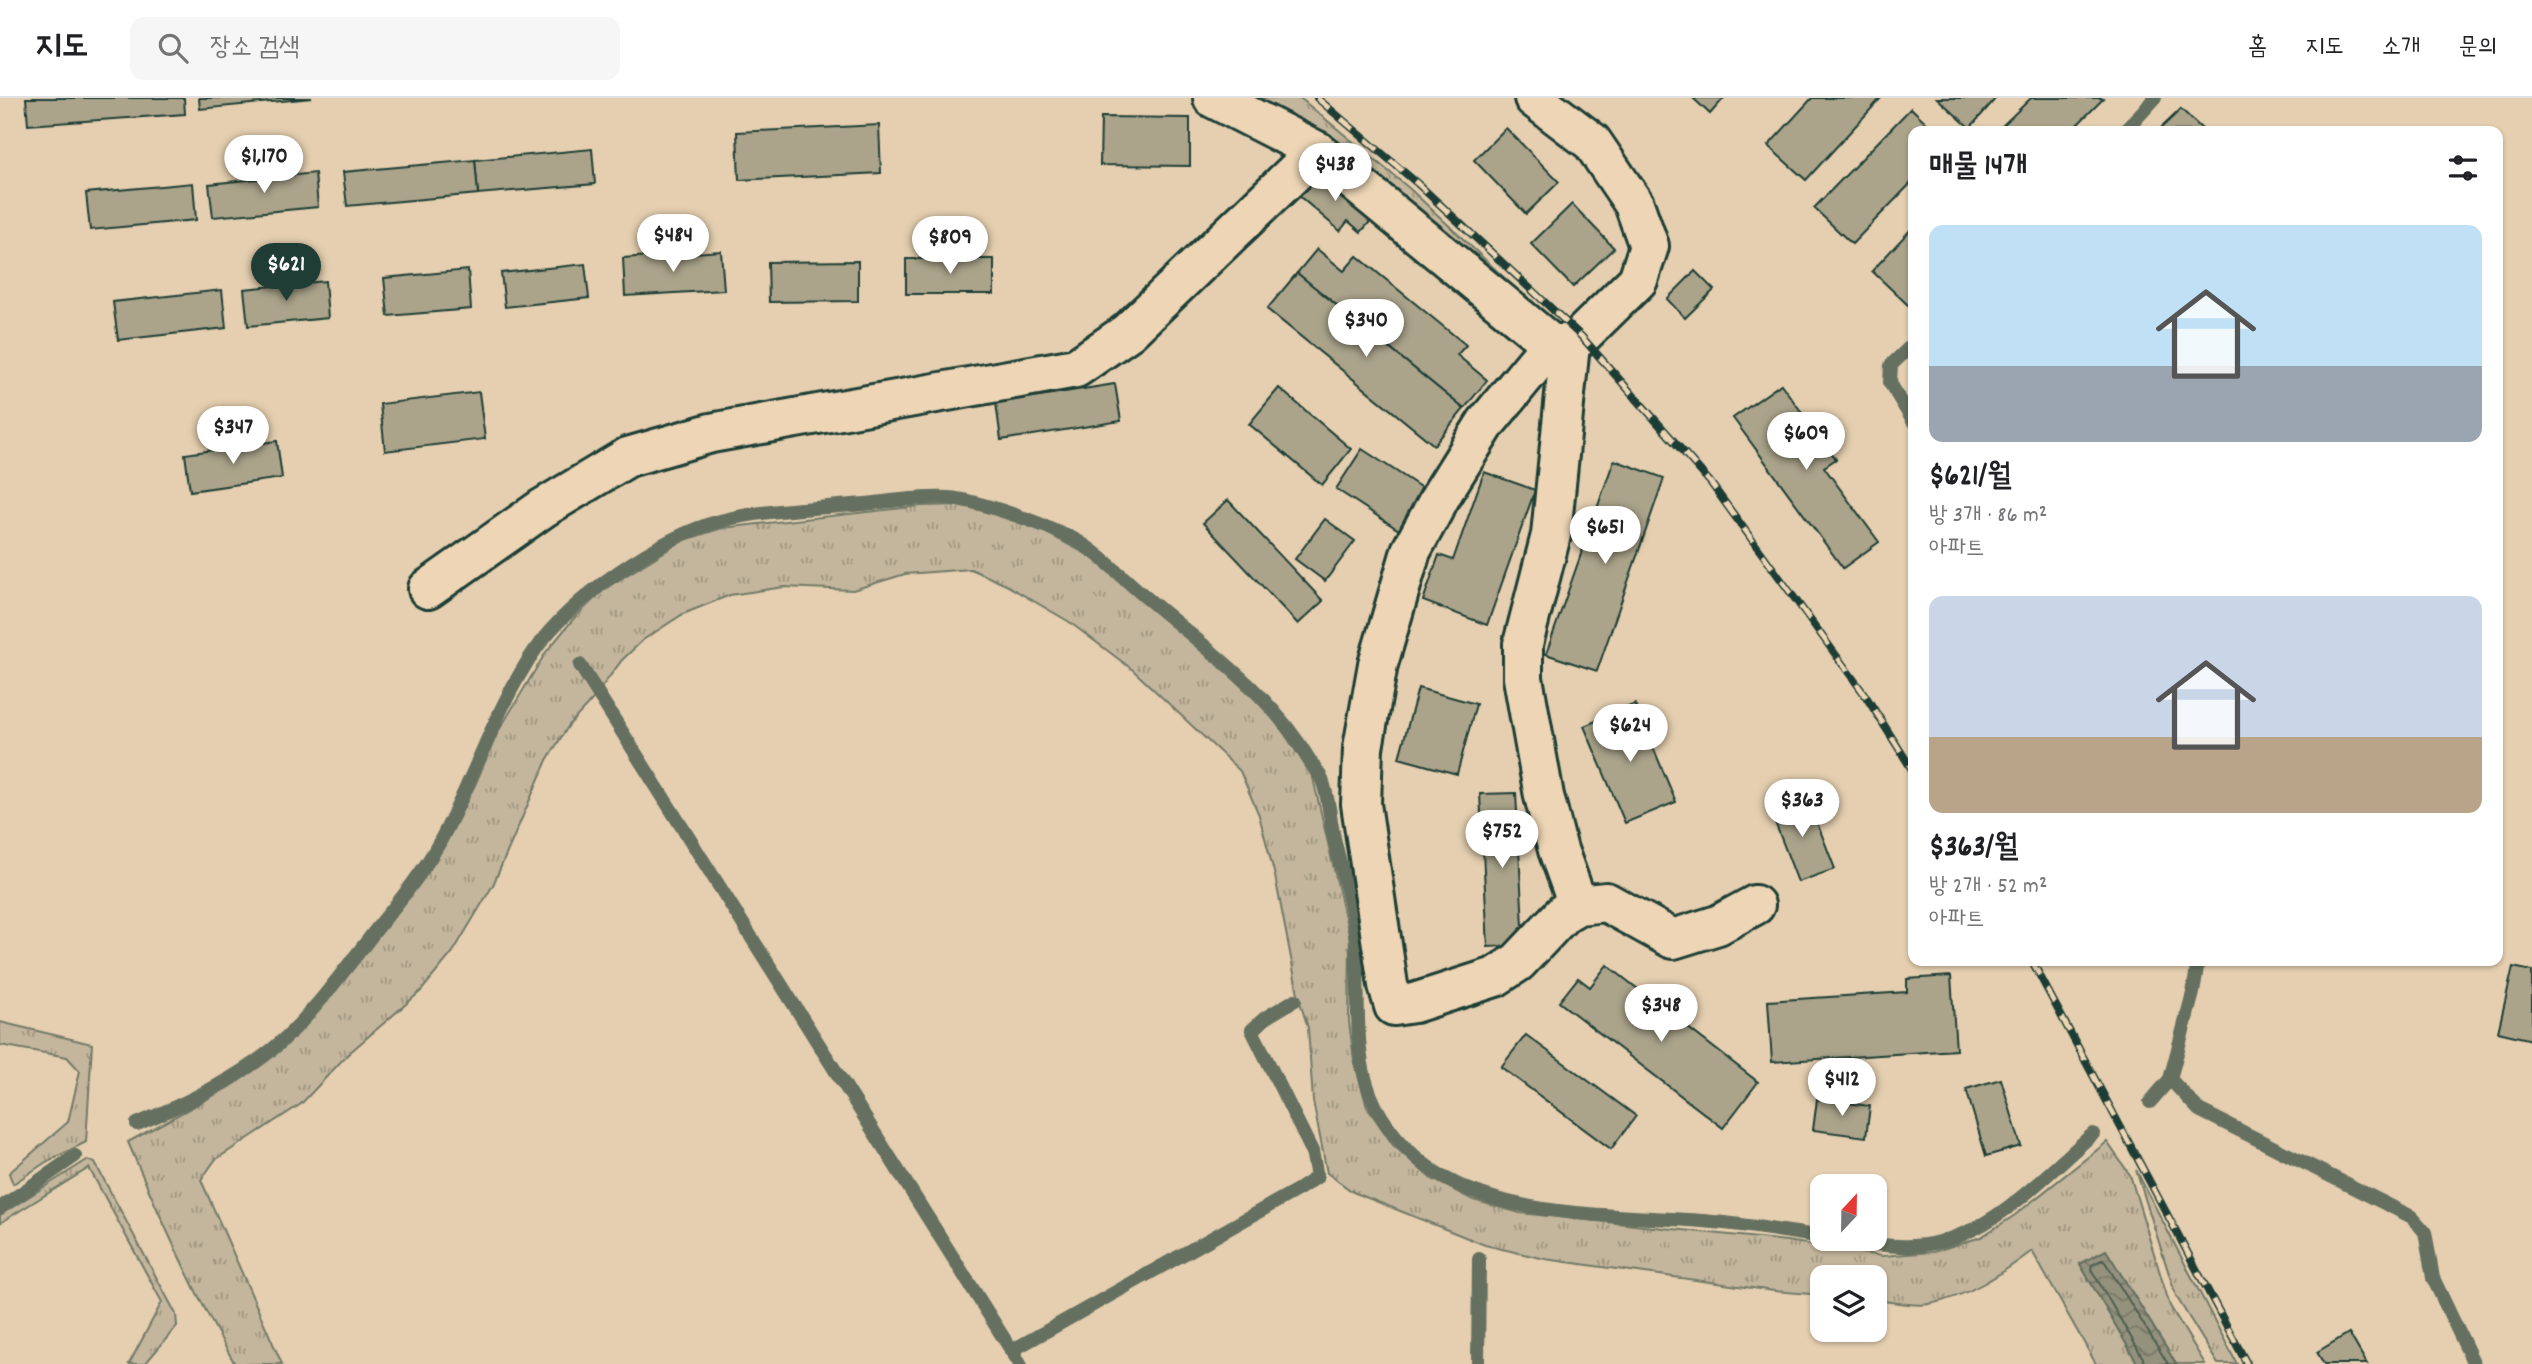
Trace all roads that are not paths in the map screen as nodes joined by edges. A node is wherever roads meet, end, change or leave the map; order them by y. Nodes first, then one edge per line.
1 (1213, 98) edge
2 (1534, 98) edge
3 (1317, 151) junction
4 (1560, 344) junction
5 (428, 589) dead end
6 (1578, 905) junction
7 (1755, 905) dead end

1 - 3 street
2 - 4 street
3 - 4 street
3 - 5 street
4 - 6 street
4 - 6 street
6 - 7 street

